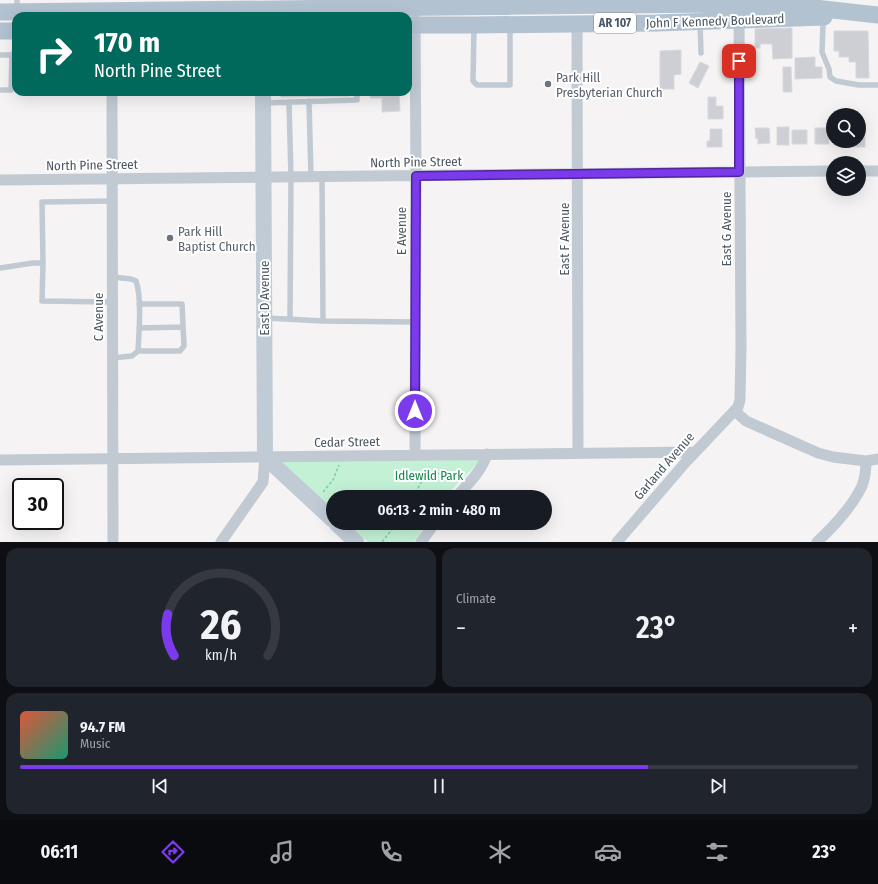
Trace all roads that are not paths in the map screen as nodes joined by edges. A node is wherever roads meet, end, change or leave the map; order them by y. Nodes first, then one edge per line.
1 (577, 3) edge
2 (651, 3) edge
3 (396, 4) edge
4 (17, 6) edge
5 (363, 6) edge
6 (415, 7) junction
7 (739, 8) edge
8 (263, 9) edge
9 (822, 10) junction
10 (0, 12) edge
11 (106, 12) edge
12 (123, 12) edge
13 (878, 15) edge
14 (412, 20) edge
15 (700, 21) junction
16 (577, 24) junction
17 (412, 25) edge
18 (474, 25) junction
19 (510, 25) junction
20 (0, 31) edge
21 (12, 31) edge
22 (701, 53) dead end
23 (0, 54) edge
24 (12, 54) joint
25 (412, 55) edge
26 (878, 85) edge
27 (0, 90) edge
28 (112, 96) edge
29 (357, 96) edge
30 (263, 97) edge
31 (309, 101) junction
32 (289, 102) junction
33 (826, 171) edge
34 (866, 171) edge
35 (878, 171) edge
36 (739, 172) junction
37 (578, 174) junction
38 (416, 176) junction
39 (264, 177) junction
40 (290, 177) junction
41 (316, 177) junction
42 (112, 179) junction
43 (0, 180) edge
44 (112, 201) junction
45 (43, 263) junction
46 (0, 268) edge
47 (112, 276) junction
48 (112, 302) junction
49 (139, 304) junction
50 (264, 318) junction
51 (290, 319) junction
52 (324, 321) junction
53 (415, 322) junction
54 (139, 328) junction
55 (183, 328) junction
56 (138, 351) junction
57 (112, 358) junction
58 (735, 411) junction
59 (695, 452) junction
60 (578, 453) junction
61 (487, 454) junction
62 (415, 455) junction
63 (265, 457) junction
64 (113, 458) junction
65 (878, 459) edge
66 (0, 460) edge
67 (866, 461) junction
68 (462, 490) edge
69 (326, 514) edge
70 (343, 530) edge
71 (430, 530) edge
72 (113, 542) edge
73 (221, 542) edge
74 (356, 542) edge
75 (421, 542) edge
76 (617, 542) edge
77 (818, 542) edge

1 - 2 main road, John F Kennedy Boulevard / AR 107
1 - 6 main road, John F Kennedy Boulevard / AR 107
1 - 16 street
2 - 7 main road, John F Kennedy Boulevard / AR 107
3 - 5 main road, John F Kennedy Boulevard / AR 107
3 - 6 main road, John F Kennedy Boulevard / AR 107
4 - 10 main road, John F Kennedy Boulevard / AR 107
4 - 11 main road, John F Kennedy Boulevard / AR 107
5 - 8 main road, John F Kennedy Boulevard / AR 107
6 - 14 street, E Avenue
7 - 9 main road, John F Kennedy Boulevard / AR 107
7 - 15 main road, John F Kennedy Boulevard / AR 107
7 - 36 street, East G Avenue
8 - 12 main road, John F Kennedy Boulevard / AR 107
9 - 13 main road, John F Kennedy Boulevard / AR 107
9 - 26 lane
15 - 16 main road, John F Kennedy Boulevard / AR 107
15 - 22 lane
16 - 19 main road, John F Kennedy Boulevard / AR 107
16 - 37 street, East F Avenue
17 - 18 main road, John F Kennedy Boulevard / AR 107
18 - 19 main road, John F Kennedy Boulevard / AR 107
18 - 19 lane
20 - 21 main road
23 - 24 lane
24 - 27 lane
25 - 38 street, E Avenue
28 - 42 street, C Avenue
29 - 31 lane
30 - 32 lane
30 - 39 street, East D Avenue
31 - 32 lane
31 - 41 lane
32 - 40 lane
33 - 36 street, North Pine Street
34 - 35 street
36 - 37 street, North Pine Street
36 - 58 street, East G Avenue
37 - 38 street, North Pine Street
37 - 60 street, East F Avenue
38 - 41 street, North Pine Street
38 - 53 street, E Avenue
39 - 40 street, North Pine Street
39 - 42 street, North Pine Street
39 - 50 street, East D Avenue
40 - 41 street, North Pine Street
40 - 51 lane
41 - 52 lane
42 - 43 street, North Pine Street
42 - 44 street, C Avenue
44 - 45 lane
44 - 47 street, C Avenue
45 - 46 lane
45 - 48 lane
47 - 48 street, C Avenue
47 - 49 lane
48 - 57 street, C Avenue
49 - 54 lane
49 - 55 lane
50 - 51 lane
50 - 63 street, East D Avenue
51 - 52 lane
52 - 53 lane
53 - 62 street, E Avenue
54 - 55 lane
54 - 56 lane
55 - 56 lane
56 - 57 lane
57 - 64 street, C Avenue
58 - 59 street, Garland Avenue
58 - 67 street
59 - 60 street, Cedar Street
59 - 76 street, Garland Avenue
60 - 61 street, Cedar Street
61 - 62 street, Cedar Street
61 - 68 street
62 - 63 street, Cedar Street
63 - 64 street, Cedar Street
63 - 69 street
63 - 73 street
64 - 66 street, Cedar Street
64 - 72 street, C Avenue
65 - 67 street
67 - 77 street
70 - 74 street
71 - 75 street

